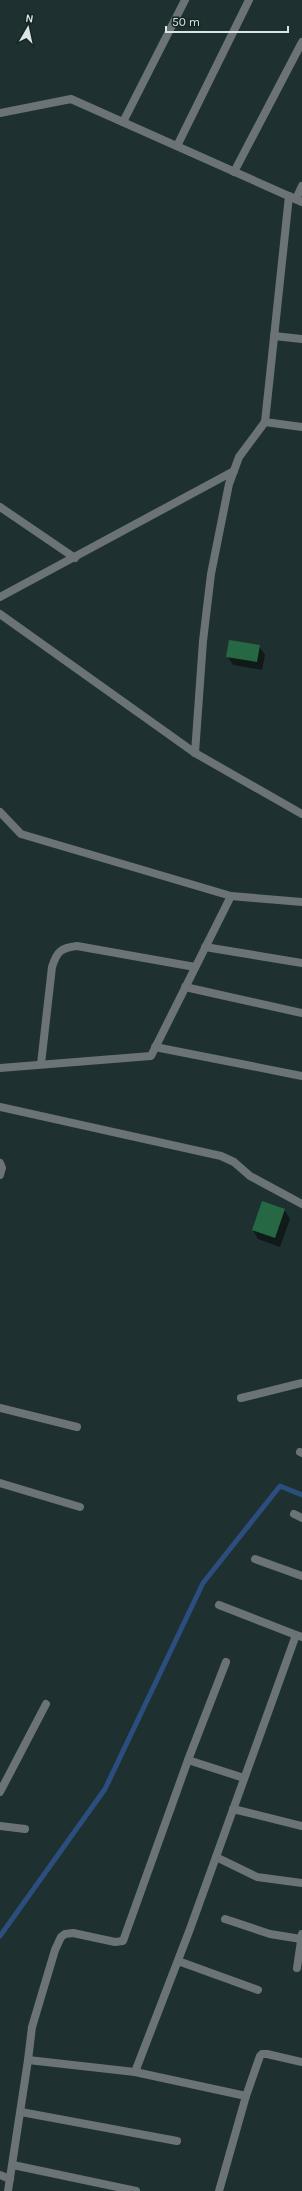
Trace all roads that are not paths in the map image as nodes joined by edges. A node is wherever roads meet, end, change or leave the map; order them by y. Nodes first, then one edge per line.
1 (185, 0) edge
2 (249, 0) edge
3 (302, 42) edge
4 (0, 113) edge
5 (123, 122) junction
6 (177, 146) junction
7 (234, 172) junction
8 (302, 186) edge
9 (296, 199) edge
10 (274, 336) junction
11 (302, 339) edge
12 (265, 422) junction
13 (302, 427) edge
14 (234, 471) junction
15 (0, 507) edge
16 (75, 558) junction
17 (0, 597) edge
18 (0, 614) edge
19 (195, 753) junction
20 (0, 812) edge
21 (302, 814) edge
22 (231, 896) junction
23 (302, 902) edge
24 (205, 947) junction
25 (302, 963) edge
26 (195, 967) junction
27 (185, 987) junction
28 (302, 1013) edge
29 (155, 1047) junction
30 (41, 1064) junction
31 (0, 1068) edge
32 (302, 1076) edge
33 (0, 1107) edge
34 (0, 1163) edge
35 (0, 1175) edge
36 (302, 1204) edge
37 (302, 1383) edge
38 (241, 1398) dead end
39 (0, 1408) edge
40 (77, 1427) dead end
41 (0, 1483) edge
42 (80, 1508) dead end
43 (294, 1514) dead end
44 (302, 1518) edge
45 (254, 1559) dead end
46 (302, 1576) edge
47 (219, 1605) dead end
48 (299, 1636) edge
49 (226, 1662) dead end
50 (46, 1704) dead end
51 (188, 1760) junction
52 (244, 1778) junction
53 (0, 1792) edge
54 (233, 1810) junction
55 (301, 1824) edge
56 (0, 1826) edge
57 (26, 1829) dead end
58 (216, 1857) junction
59 (302, 1883) edge
60 (225, 1919) dead end
61 (302, 1936) edge
62 (178, 1961) junction
63 (297, 1968) dead end
64 (258, 1990) dead end
65 (28, 2060) junction
66 (302, 2062) edge
67 (135, 2072) junction
68 (246, 2096) junction
69 (21, 2112) junction
70 (177, 2141) dead end
71 (13, 2164) junction
72 (0, 2175) edge
73 (10, 2179) junction
74 (8, 2191) edge
75 (136, 2191) edge
76 (219, 2191) edge

1 - 5 street
2 - 6 street
3 - 7 street
4 - 5 street
5 - 6 street
6 - 7 street
7 - 9 street
8 - 9 street
9 - 10 street
10 - 11 street
10 - 12 street
12 - 13 street
12 - 14 street
14 - 16 street
14 - 19 street
15 - 16 street
16 - 17 street
18 - 19 street
19 - 21 street
20 - 22 street
22 - 23 street
22 - 24 street
24 - 25 street
24 - 26 street
26 - 27 street
26 - 30 street
27 - 28 street
27 - 29 street
29 - 30 street
29 - 32 street
30 - 31 street
33 - 36 street
34 - 35 street
37 - 38 street
39 - 40 street
41 - 42 street
43 - 44 street
45 - 46 street
47 - 48 street
48 - 52 street
49 - 51 street
50 - 53 street
51 - 52 street
51 - 65 street
52 - 54 street
54 - 55 street
54 - 58 street
56 - 57 street
58 - 59 street
58 - 62 street
60 - 61 street
61 - 63 street
62 - 64 street
62 - 67 street
65 - 67 street
65 - 69 street
66 - 68 street
67 - 68 street
68 - 76 street
69 - 70 street
69 - 71 street
71 - 73 street
71 - 75 street
72 - 73 street
73 - 74 street

